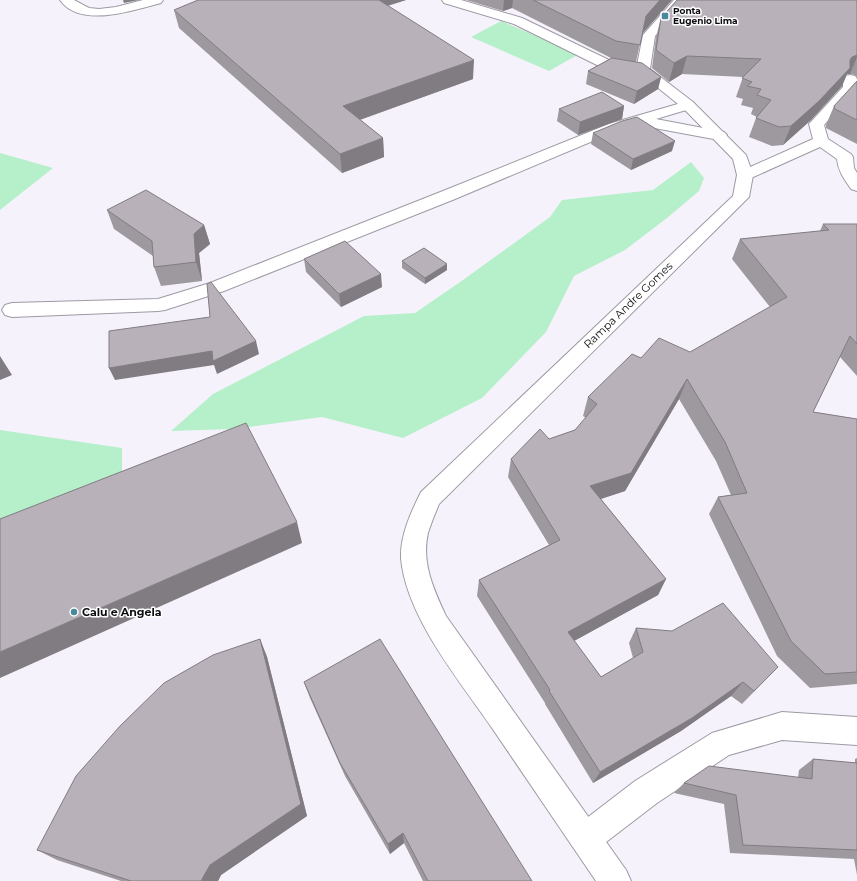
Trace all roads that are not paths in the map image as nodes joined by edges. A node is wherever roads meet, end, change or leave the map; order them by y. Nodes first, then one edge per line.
1 (66, 0) edge
2 (157, 0) edge
3 (448, 0) edge
4 (681, 0) edge
5 (643, 70) junction
6 (850, 79) edge
7 (688, 105) junction
8 (639, 120) junction
9 (719, 136) junction
10 (821, 142) junction
11 (745, 175) junction
12 (857, 186) edge
13 (12, 310) dead end
14 (857, 731) edge
15 (586, 838) junction
16 (615, 881) edge

1 - 2 street
3 - 5 street
4 - 5 street
5 - 7 street, Rampa Andre Gomes
6 - 10 street
7 - 8 street
7 - 9 street, Rampa Andre Gomes
8 - 9 street
8 - 13 street
9 - 11 street, Rampa Andre Gomes
10 - 11 street
10 - 12 street
11 - 15 street, Rampa Andre Gomes
14 - 15 street
15 - 16 street, Rampa Andre Gomes

